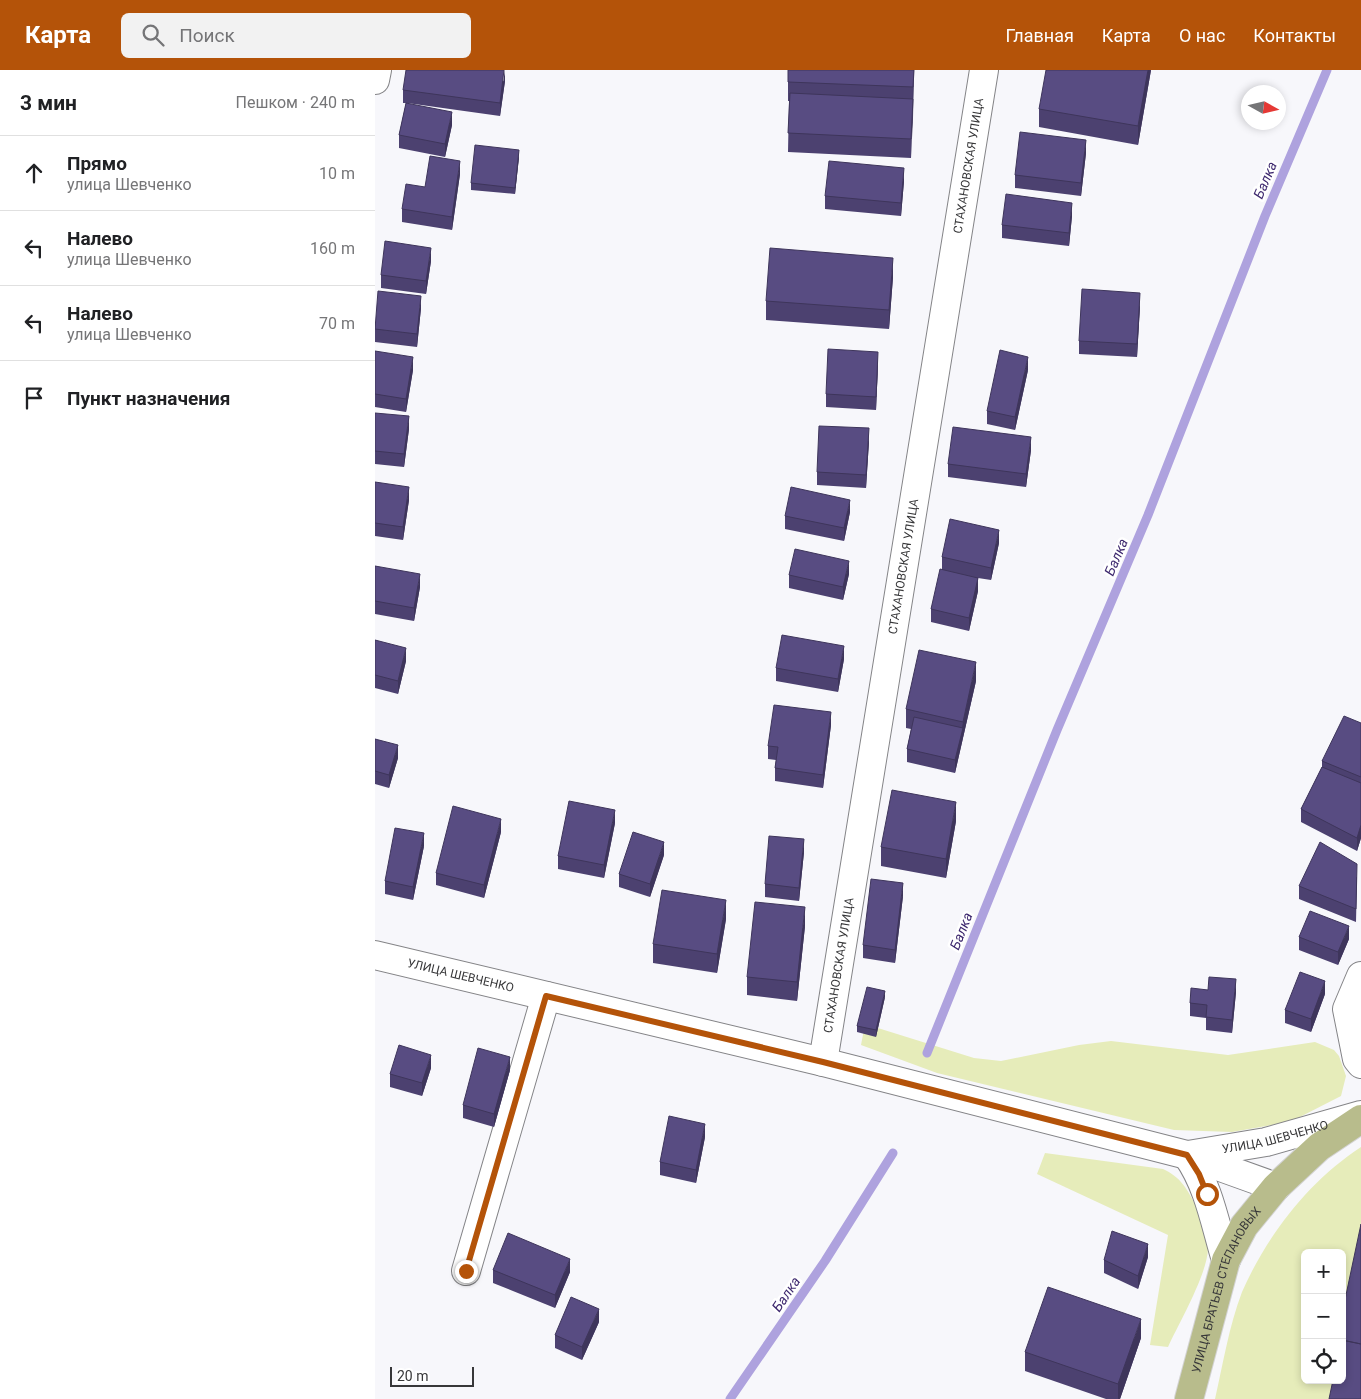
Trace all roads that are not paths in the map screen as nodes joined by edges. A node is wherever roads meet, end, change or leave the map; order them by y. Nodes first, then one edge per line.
1 (377, 70) edge
2 (984, 70) edge
3 (375, 80) edge
4 (375, 955) edge
5 (1361, 976) edge
6 (546, 996) junction
7 (823, 1062) junction
8 (1361, 1064) edge
9 (1361, 1115) edge
10 (1361, 1119) edge
11 (1187, 1155) junction
12 (1276, 1187) junction
13 (1225, 1260) junction
14 (466, 1271) dead end
15 (1189, 1399) edge

1 - 3 street
2 - 7 street, СТАХАНОВСКАЯ УЛИЦА
4 - 6 street, УЛИЦА ШЕВЧЕНКО
5 - 8 street
6 - 7 street, УЛИЦА ШЕВЧЕНКО
6 - 14 street
7 - 11 street, УЛИЦА ШЕВЧЕНКО
9 - 11 street, УЛИЦА ШЕВЧЕНКО
10 - 12 main road, УЛИЦА БРАТЬЕВ СТЕПАНОВЫХ
11 - 12 street, УЛИЦА ШЕВЧЕНКО
11 - 13 street
12 - 13 main road, УЛИЦА БРАТЬЕВ СТЕПАНОВЫХ
13 - 15 main road, УЛИЦА БРАТЬЕВ СТЕПАНОВЫХ

